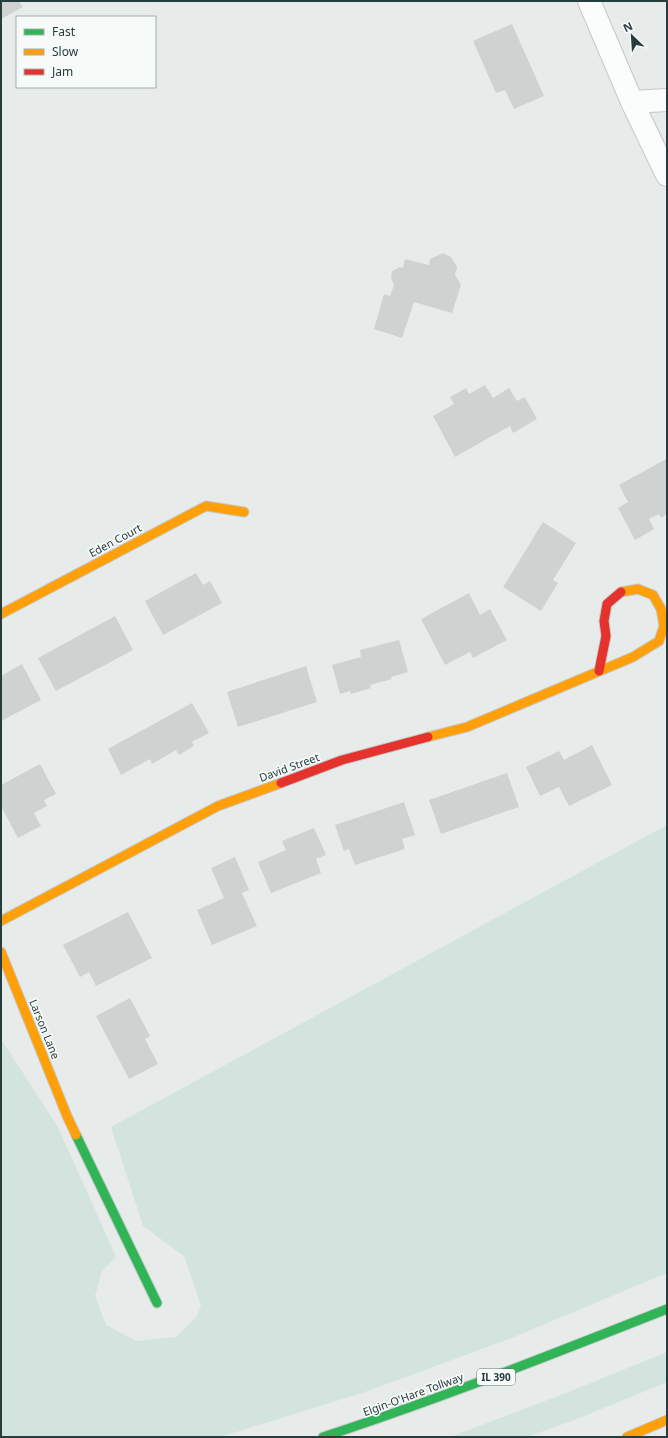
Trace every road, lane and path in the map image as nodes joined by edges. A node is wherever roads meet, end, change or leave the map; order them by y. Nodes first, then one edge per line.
1 (589, 1) edge
2 (667, 100) edge
3 (632, 102) junction
4 (667, 175) edge
5 (244, 512) dead end
6 (1, 614) edge
7 (599, 671) junction
8 (1, 921) edge
9 (1, 952) edge
10 (157, 1303) dead end
11 (667, 1308) edge
12 (667, 1420) edge
13 (323, 1437) edge
14 (627, 1437) edge

1 - 3 street
2 - 3 street
3 - 4 street
5 - 6 main road, Eden Court
7 - 7 main road, David Street
7 - 8 main road, David Street
9 - 10 main road, Larson Lane
11 - 13 main road, Elgin-O'Hare Tollway / IL 390
12 - 14 main road

